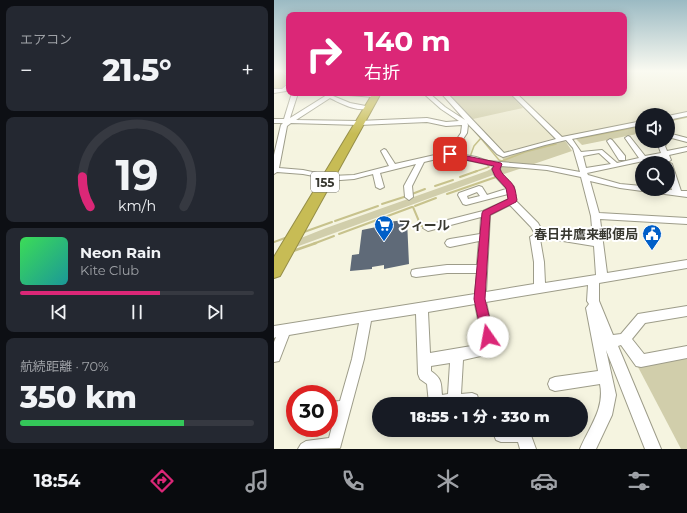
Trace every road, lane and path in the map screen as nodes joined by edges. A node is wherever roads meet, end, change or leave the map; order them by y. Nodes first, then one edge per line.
1 (294, 96) edge
2 (328, 96) edge
3 (335, 96) edge
4 (375, 96) edge
5 (430, 96) edge
6 (446, 96) edge
7 (516, 96) edge
8 (368, 107) junction
9 (687, 114) edge
10 (675, 117) edge
11 (288, 120) junction
12 (274, 121) edge
13 (467, 121) junction
14 (359, 123) junction
15 (635, 124) edge
16 (675, 137) edge
17 (564, 138) junction
18 (628, 138) dead end
19 (687, 140) edge
20 (610, 141) dead end
21 (662, 148) edge
22 (687, 149) edge
23 (384, 151) dead end
24 (450, 154) junction
25 (665, 154) junction
26 (579, 155) junction
27 (642, 156) edge
28 (622, 158) dead end
29 (421, 160) junction
30 (499, 164) junction
31 (616, 165) junction
32 (393, 167) junction
33 (274, 171) edge
34 (376, 172) junction
35 (584, 174) junction
36 (327, 178) junction
37 (675, 186) edge
38 (380, 187) dead end
39 (511, 190) junction
40 (677, 192) junction
41 (687, 194) edge
42 (409, 197) dead end
43 (484, 198) dead end
44 (511, 201) junction
45 (486, 213) junction
46 (595, 216) junction
47 (687, 221) edge
48 (428, 228) dead end
49 (540, 235) junction
50 (484, 238) junction
51 (450, 243) dead end
52 (598, 243) junction
53 (686, 266) edge
54 (482, 269) junction
55 (274, 271) edge
56 (416, 273) dead end
57 (598, 279) junction
58 (540, 289) junction
59 (480, 299) junction
60 (593, 301) junction
61 (422, 308) junction
62 (687, 311) edge
63 (366, 318) junction
64 (280, 332) edge
65 (624, 339) junction
66 (610, 342) junction
67 (687, 352) edge
68 (457, 355) junction
69 (274, 356) edge
70 (424, 361) junction
71 (606, 377) junction
72 (555, 384) dead end
73 (435, 397) edge
74 (454, 397) edge
75 (345, 407) junction
76 (338, 408) edge
77 (524, 437) edge
78 (328, 448) edge
79 (306, 449) edge
80 (528, 449) edge
81 (588, 449) edge
82 (653, 449) edge

1 - 11 street
2 - 11 street
3 - 8 street
4 - 8 highway, 155
5 - 13 street
6 - 13 street
7 - 17 street
8 - 14 highway, 155
9 - 10 street
11 - 12 street
11 - 14 street
11 - 33 street
13 - 14 street
13 - 17 street
13 - 24 street
14 - 36 highway, 155
15 - 17 street
16 - 19 street
17 - 26 street
18 - 27 street
20 - 28 street
21 - 25 street
22 - 25 street
23 - 32 street
24 - 29 street
24 - 30 street
25 - 31 street
26 - 31 street
26 - 35 street
29 - 32 street
29 - 42 street
30 - 35 street
30 - 39 street
31 - 35 street
32 - 34 street
33 - 36 street
34 - 36 street
34 - 38 street
35 - 40 street
35 - 46 street
36 - 55 highway, 155
37 - 40 street
39 - 43 street
39 - 44 street
40 - 41 street
44 - 45 street
44 - 49 street
45 - 48 street
45 - 50 street
46 - 47 street
46 - 52 street
49 - 52 street
49 - 58 street
50 - 51 street
50 - 54 street
52 - 57 street
53 - 57 street
54 - 56 street
54 - 59 street
57 - 58 street
57 - 60 street
58 - 59 street
59 - 61 street
59 - 68 street
60 - 66 street
60 - 71 street
61 - 63 street
61 - 70 street
62 - 65 street
63 - 64 street
63 - 75 street
64 - 69 street
65 - 66 street
65 - 67 street
66 - 82 street
68 - 70 street
68 - 74 street
70 - 73 street
71 - 72 street
71 - 81 street
75 - 76 street
75 - 78 street
77 - 80 street
78 - 79 street

